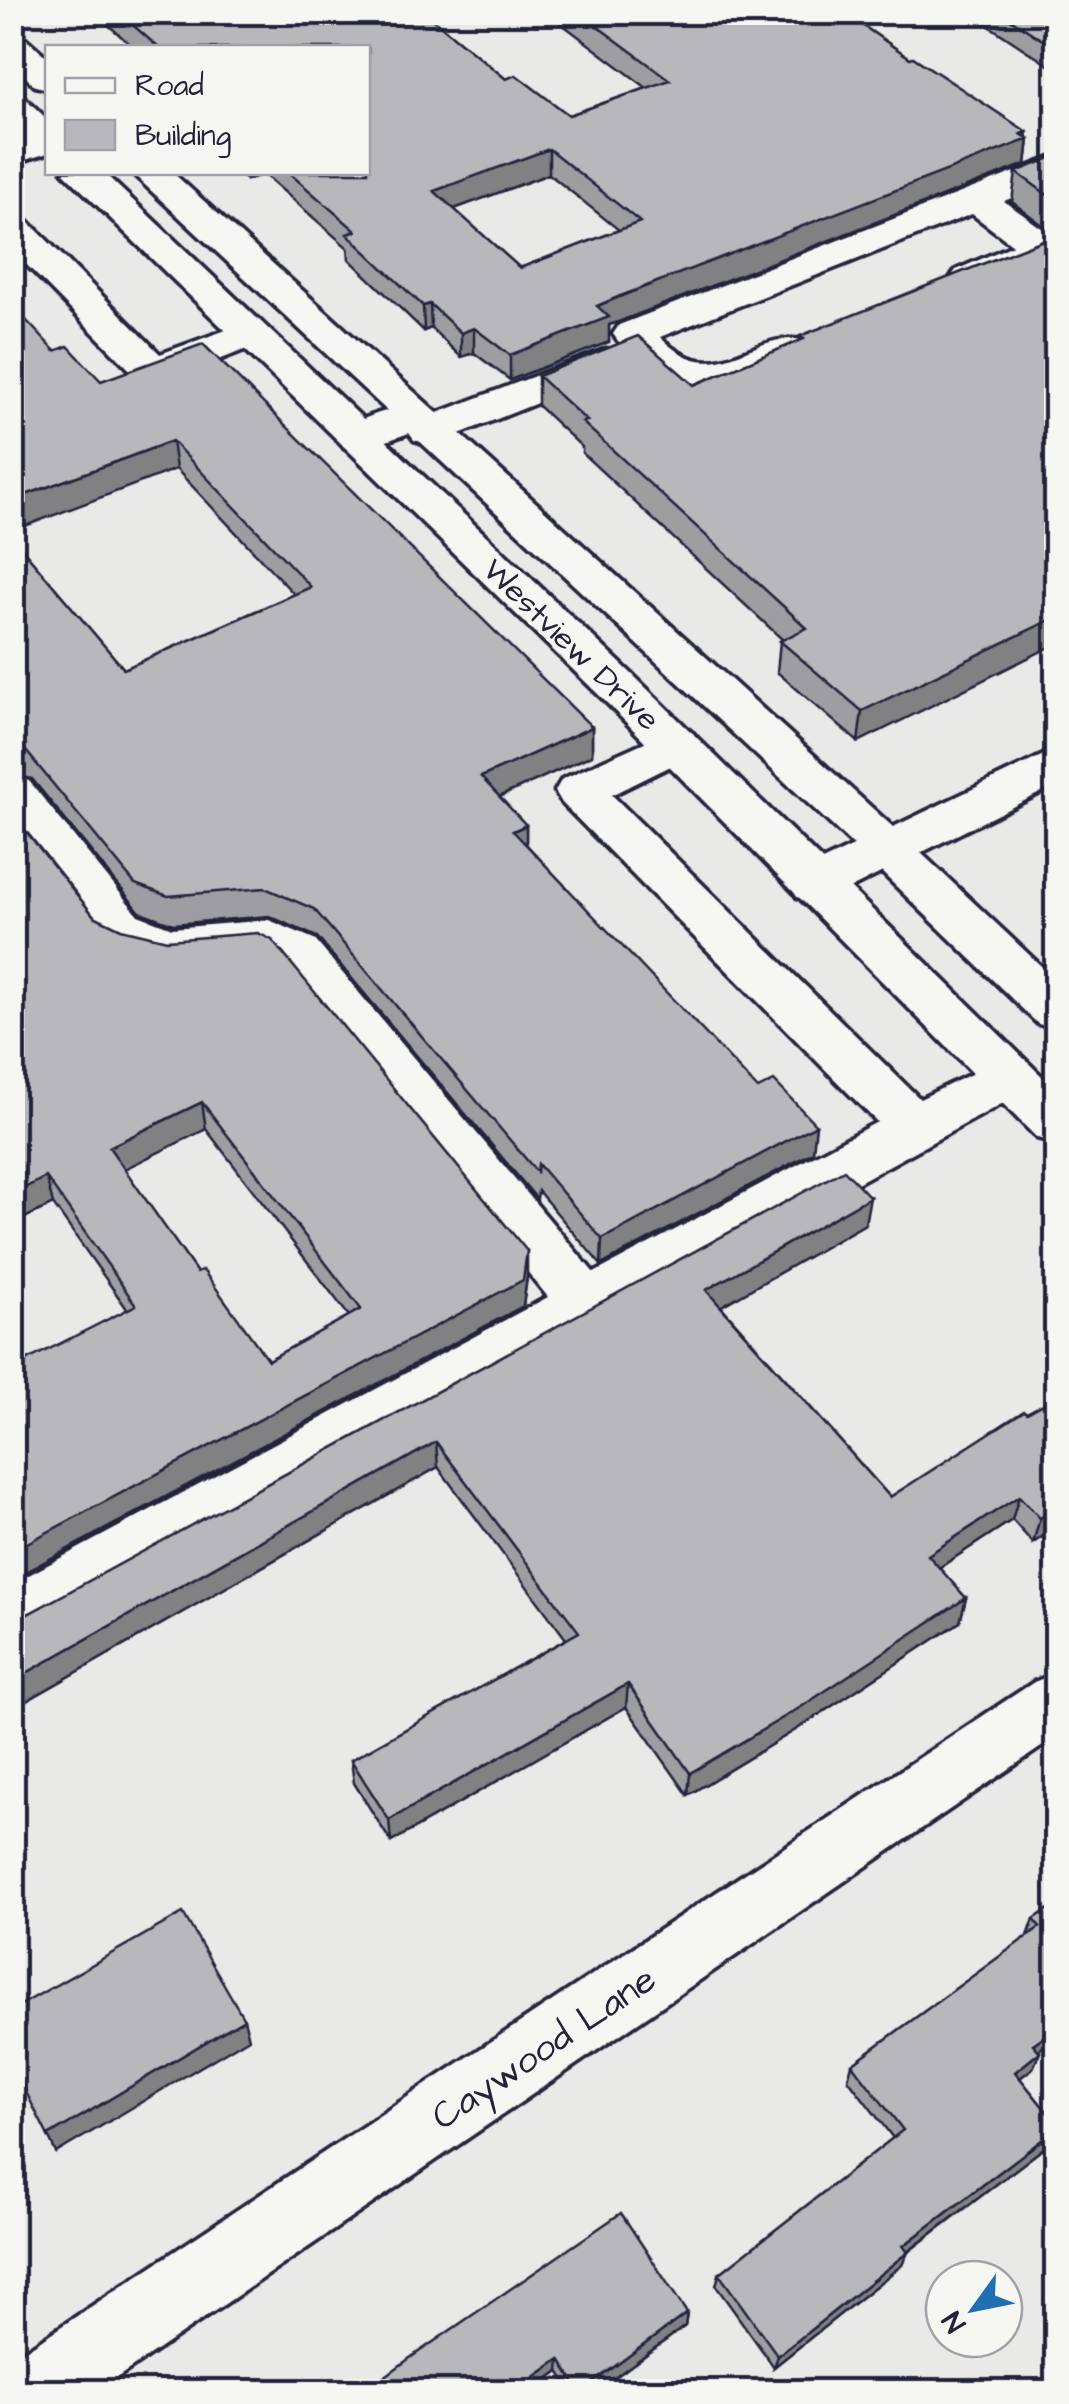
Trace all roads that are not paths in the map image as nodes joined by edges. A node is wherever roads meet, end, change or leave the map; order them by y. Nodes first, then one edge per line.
1 (12, 44) edge
2 (45, 75) edge
3 (1056, 167) edge
4 (84, 175) edge
5 (151, 175) edge
6 (976, 200) junction
7 (12, 227) edge
8 (937, 291) edge
9 (248, 334) junction
10 (829, 335) edge
11 (646, 345) junction
12 (421, 424) junction
13 (359, 438) junction
14 (676, 744) junction
15 (1056, 765) edge
16 (12, 793) edge
17 (888, 849) junction
18 (815, 885) junction
19 (1056, 1010) edge
20 (1008, 1076) junction
21 (1056, 1122) edge
22 (915, 1127) junction
23 (587, 1304) junction
24 (12, 1616) edge
25 (1056, 1702) edge
26 (30, 2392) edge

1 - 2 main road
3 - 6 main road
4 - 9 main road, Westview Drive
5 - 12 main road, Westview Drive
6 - 8 main road
6 - 11 main road
7 - 9 main road
9 - 13 main road, Westview Drive
10 - 11 main road
11 - 12 main road
12 - 13 main road
12 - 17 main road, Westview Drive
13 - 14 main road, Westview Drive
14 - 18 main road, Westview Drive
14 - 22 main road
15 - 17 main road
16 - 23 main road
17 - 18 main road
17 - 19 main road, Westview Drive
18 - 20 main road, Westview Drive
20 - 21 main road, Westview Drive
20 - 22 main road
22 - 23 main road
23 - 24 main road
25 - 26 main road, Caywood Lane

